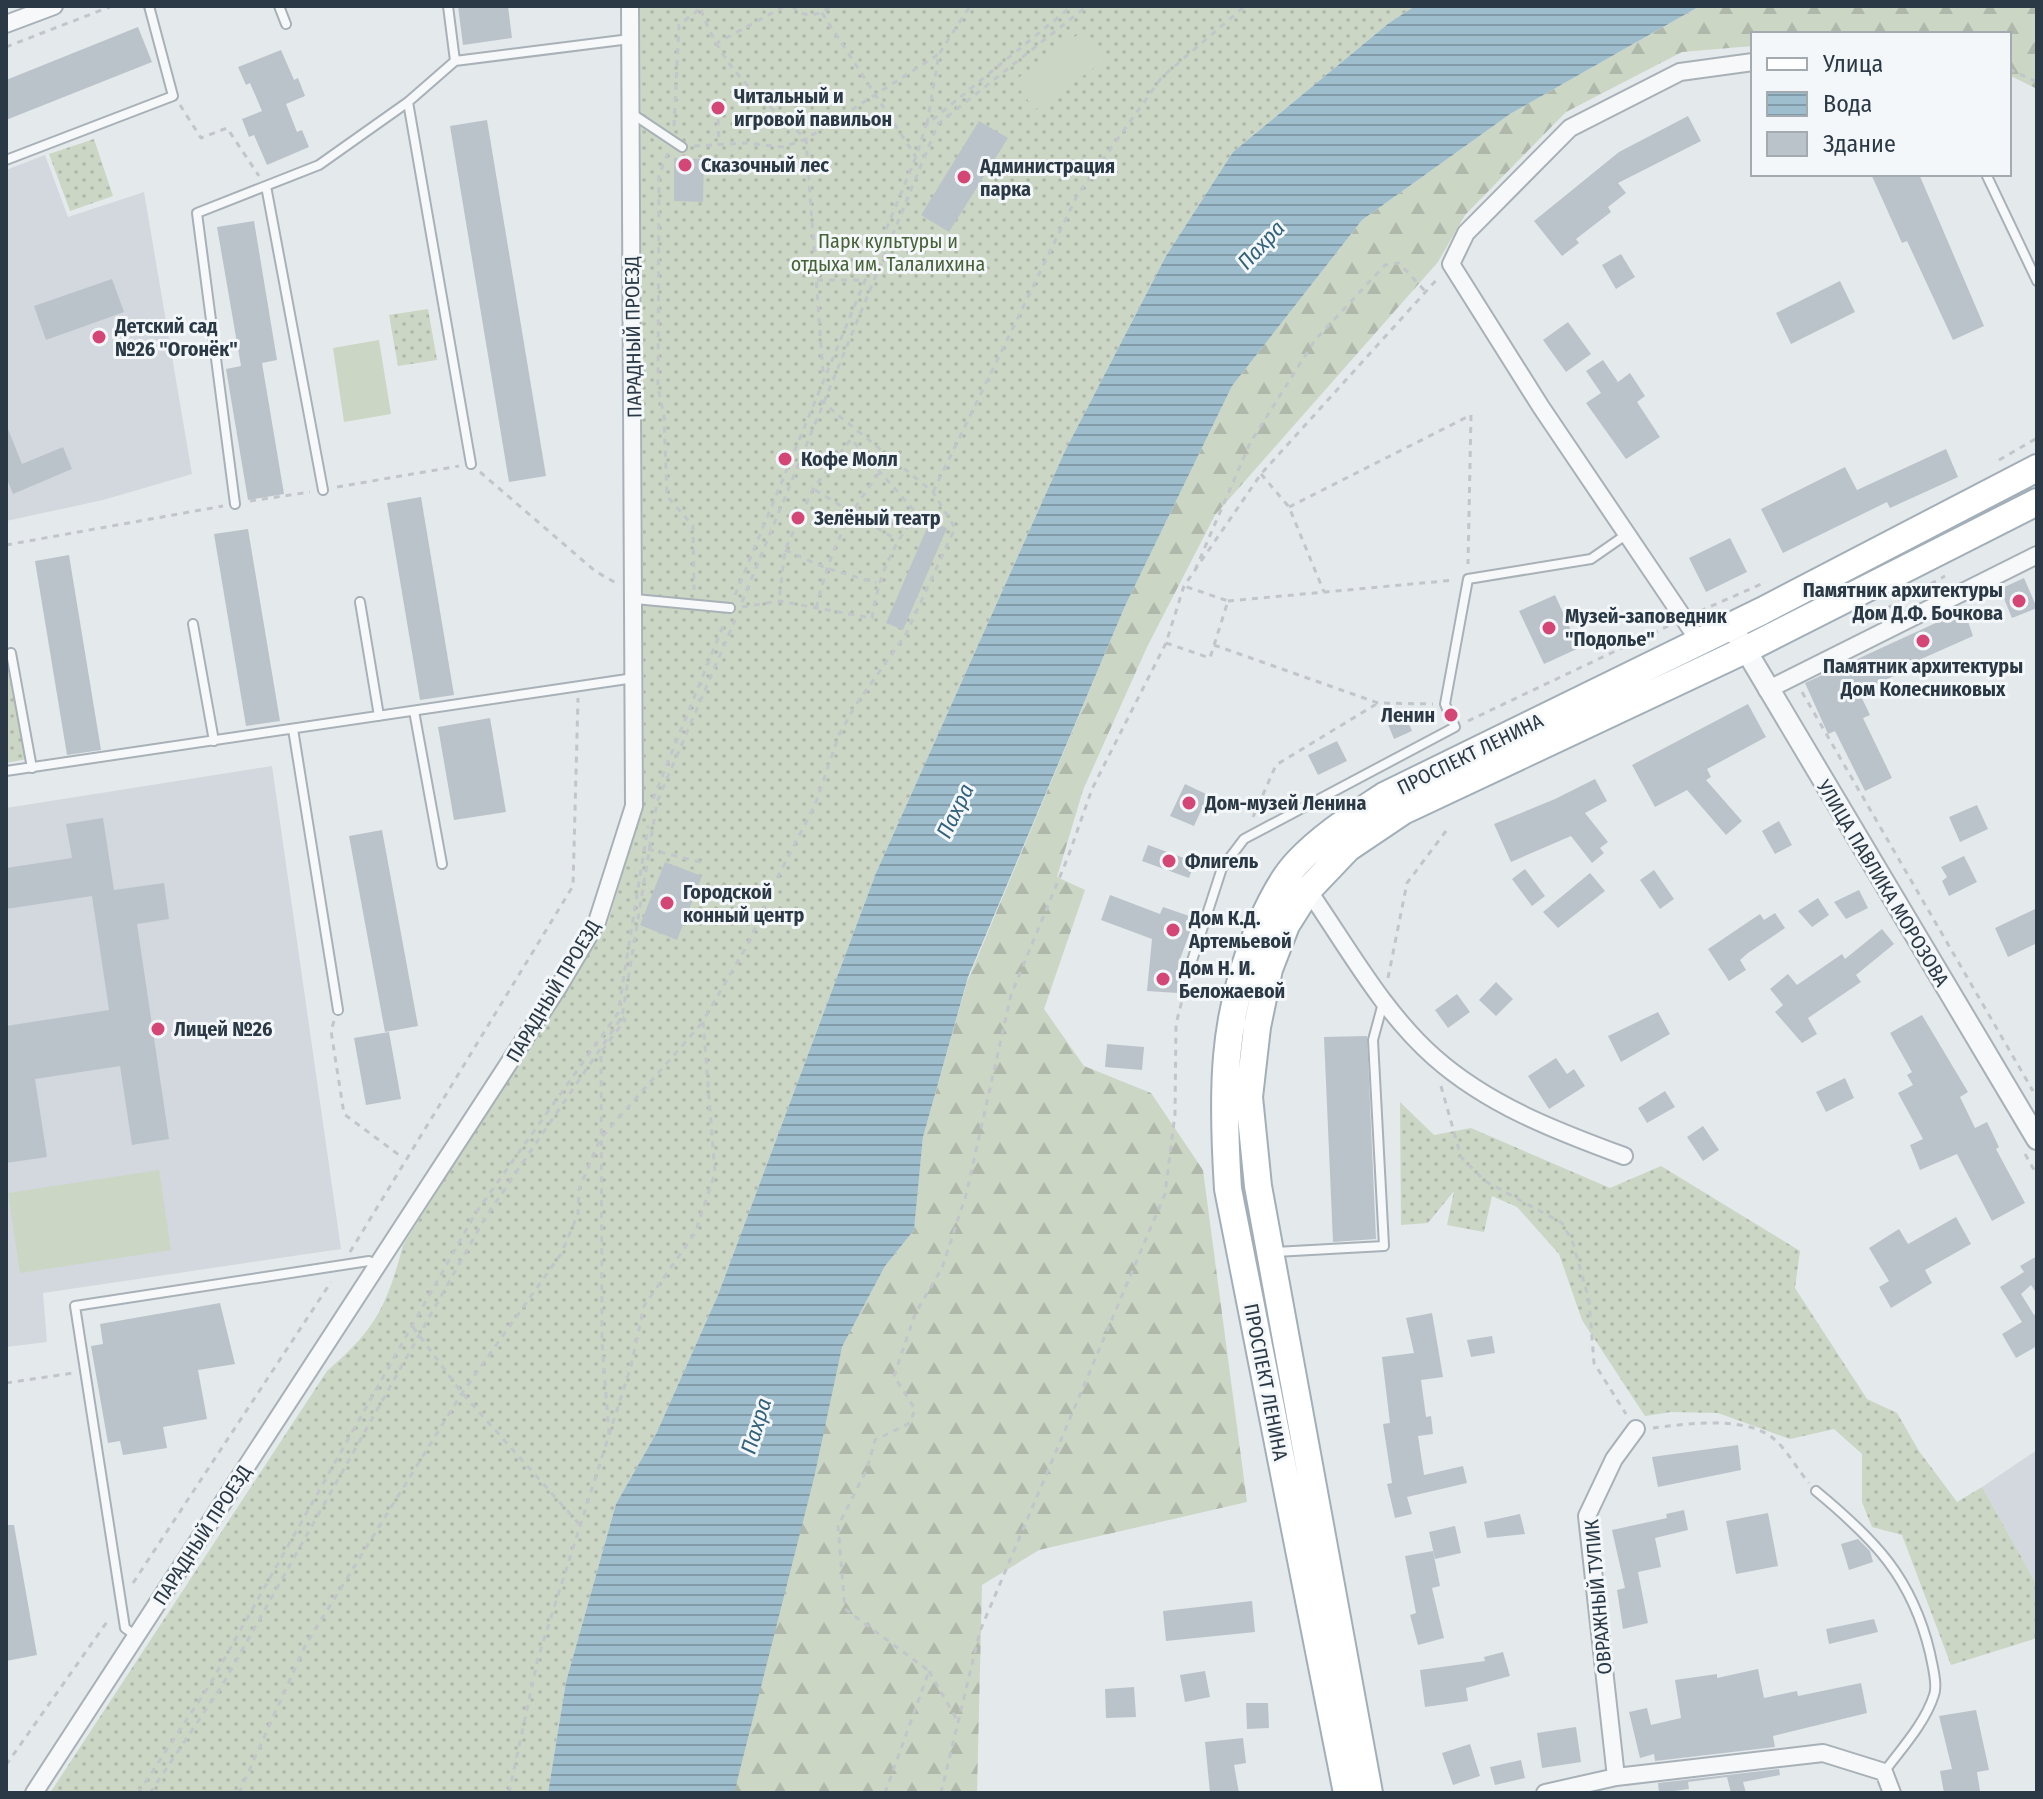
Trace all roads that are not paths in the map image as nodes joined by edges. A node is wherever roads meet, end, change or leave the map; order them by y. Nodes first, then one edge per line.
1 (54, 6) edge
2 (149, 6) edge
3 (279, 6) edge
4 (448, 6) edge
5 (630, 6) edge
6 (6, 24) edge
7 (286, 24) dead end
8 (630, 39) junction
9 (455, 61) junction
10 (1751, 62) edge
11 (408, 102) junction
12 (630, 112) junction
13 (682, 147) road end
14 (6, 160) edge
15 (1987, 176) edge
16 (266, 186) junction
17 (2037, 281) edge
18 (471, 464) road end
19 (2037, 468) edge
20 (323, 490) road end
21 (235, 504) road end
22 (2025, 508) edge
23 (1627, 534) junction
24 (2037, 555) edge
25 (635, 596) junction
26 (360, 602) dead end
27 (730, 608) road end
28 (193, 624) dead end
29 (1732, 626) junction
30 (1699, 641) junction
31 (1745, 650) junction
32 (11, 653) dead end
33 (635, 678) junction
34 (1767, 690) junction
35 (414, 711) junction
36 (379, 716) junction
37 (293, 729) junction
38 (214, 741) junction
39 (32, 768) junction
40 (6, 771) edge
41 (442, 864) dead end
42 (1308, 890) junction
43 (1188, 973) road end
44 (1384, 1002) junction
45 (338, 1010) road end
46 (2037, 1139) edge
47 (1624, 1156) dead end
48 (1270, 1252) junction
49 (377, 1266) junction
50 (1636, 1429) road end
51 (1816, 1491) road end
52 (136, 1636) junction
53 (1884, 1772) junction
54 (1616, 1777) junction
55 (34, 1793) edge
56 (1347, 1793) edge
57 (1369, 1793) edge
58 (1545, 1793) edge
59 (1892, 1793) edge

1 - 6 street
2 - 14 lane
3 - 7 lane
4 - 9 lane
5 - 8 street, ПАРАДНЫЙ ПРОЕЗД
8 - 9 lane
8 - 12 street, ПАРАДНЫЙ ПРОЕЗД
9 - 11 lane
10 - 23 street
11 - 16 lane
11 - 18 lane
12 - 13 lane
12 - 25 street, ПАРАДНЫЙ ПРОЕЗД
15 - 17 lane
16 - 20 lane
16 - 21 lane
19 - 29 main road, ПРОСПЕКТ ЛЕНИНА
22 - 31 main road, ПРОСПЕКТ ЛЕНИНА
23 - 30 street
23 - 43 lane
24 - 34 street
25 - 27 lane
25 - 33 street, ПАРАДНЫЙ ПРОЕЗД
26 - 36 lane
28 - 38 lane
29 - 30 main road, ПРОСПЕКТ ЛЕНИНА
29 - 31 street, УЛИЦА ПАВЛИКА МОРОЗОВА
30 - 56 main road, ПРОСПЕКТ ЛЕНИНА
31 - 34 street, УЛИЦА ПАВЛИКА МОРОЗОВА
31 - 42 main road, ПРОСПЕКТ ЛЕНИНА
32 - 39 lane
33 - 35 lane
33 - 49 street, ПАРАДНЫЙ ПРОЕЗД
34 - 46 street, УЛИЦА ПАВЛИКА МОРОЗОВА
35 - 36 lane
35 - 41 lane
36 - 37 lane
37 - 38 lane
37 - 45 lane
38 - 39 lane
39 - 40 lane
42 - 44 street
42 - 48 main road, ПРОСПЕКТ ЛЕНИНА
44 - 47 street
44 - 48 lane
48 - 57 main road, ПРОСПЕКТ ЛЕНИНА
49 - 52 street, ПАРАДНЫЙ ПРОЕЗД
49 - 52 lane
50 - 54 street, ОВРАЖНЫЙ ТУПИК
51 - 53 lane
52 - 55 street, ПАРАДНЫЙ ПРОЕЗД
53 - 54 street
53 - 59 street
54 - 58 street

